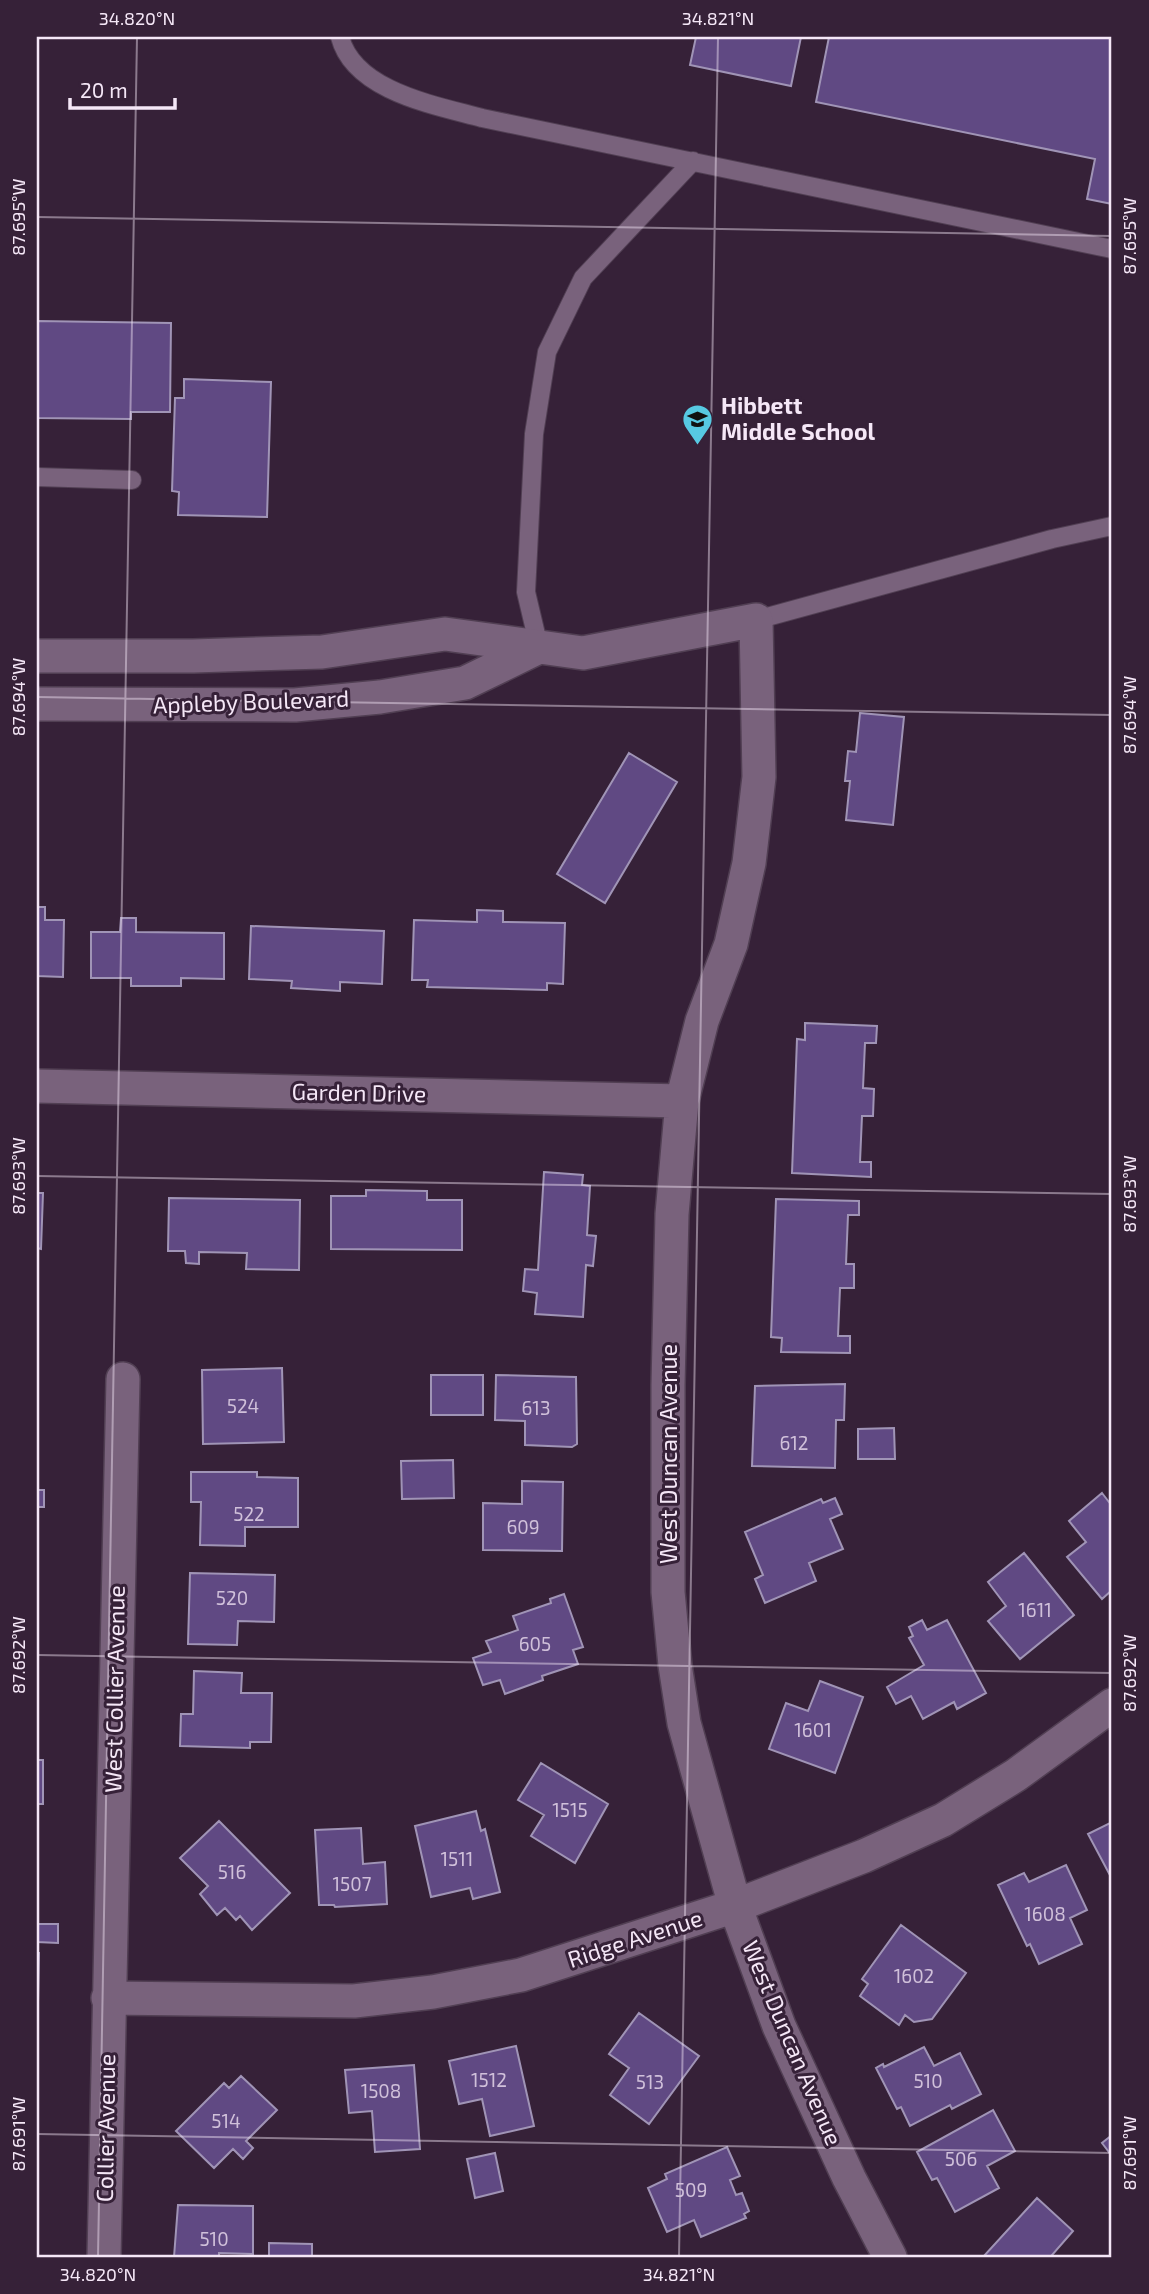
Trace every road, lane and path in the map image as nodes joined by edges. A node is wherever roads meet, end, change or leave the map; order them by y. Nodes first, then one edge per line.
1 (340, 37) edge
2 (693, 161) junction
3 (1112, 249) edge
4 (37, 477) edge
5 (132, 480) dead end
6 (1112, 526) edge
7 (756, 620) junction
8 (539, 647) junction
9 (37, 656) edge
10 (37, 704) edge
11 (37, 1086) edge
12 (682, 1101) junction
13 (122, 1379) dead end
14 (1112, 1705) edge
15 (735, 1906) junction
16 (108, 1998) junction
17 (104, 2257) edge
18 (890, 2257) edge

1 - 2 lane
2 - 3 lane
2 - 8 lane
4 - 5 lane
6 - 7 lane
7 - 8 street, Appleby Boulevard
7 - 12 street, West Duncan Avenue
8 - 9 street, Appleby Boulevard
8 - 10 street, Appleby Boulevard
11 - 12 street, Garden Drive
12 - 15 street, West Duncan Avenue
13 - 16 street, West Collier Avenue
14 - 15 street, Ridge Avenue
15 - 16 street, Ridge Avenue
15 - 18 street, West Duncan Avenue
16 - 17 street, Collier Avenue

